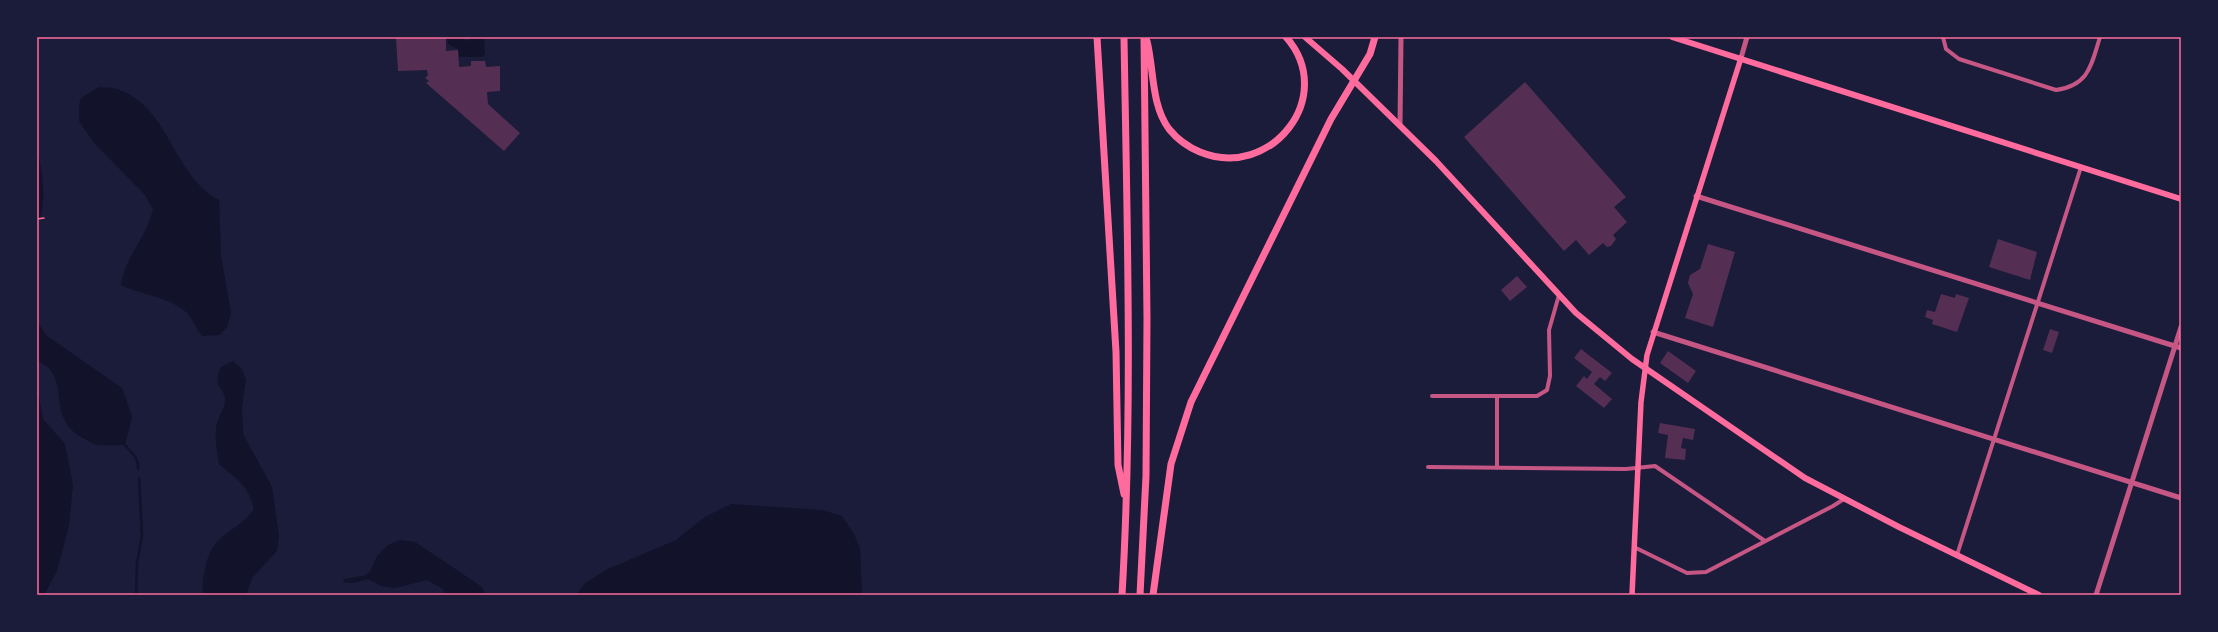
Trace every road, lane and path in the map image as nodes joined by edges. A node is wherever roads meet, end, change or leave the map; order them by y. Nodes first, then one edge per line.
1 (1097, 37) edge
2 (1124, 37) edge
3 (1145, 37) edge
4 (1286, 37) edge
5 (1304, 37) edge
6 (1375, 37) edge
7 (1401, 37) edge
8 (1672, 37) edge
9 (1747, 37) edge
10 (1943, 37) edge
11 (2100, 37) edge
12 (1741, 58) junction
13 (1354, 81) junction
14 (1400, 125) junction
15 (2081, 168) junction
16 (1696, 196) junction
17 (2181, 199) edge
18 (44, 218) dead end
19 (37, 219) edge
20 (1559, 295) junction
21 (2037, 303) junction
22 (2181, 327) edge
23 (1653, 332) junction
24 (2175, 346) junction
25 (2181, 348) edge
26 (1644, 368) junction
27 (1432, 396) dead end
28 (1497, 397) junction
29 (1994, 439) junction
30 (1638, 466) junction
31 (1428, 467) dead end
32 (1497, 468) junction
33 (2132, 483) junction
34 (2181, 498) edge
35 (1844, 499) junction
36 (1127, 508) junction
37 (1765, 541) junction
38 (1634, 547) junction
39 (1958, 555) junction
40 (1122, 595) edge
41 (1140, 595) edge
42 (1153, 595) edge
43 (1632, 595) edge
44 (2039, 595) edge
45 (2096, 595) edge

1 - 36 highway
2 - 36 highway
3 - 4 highway
3 - 41 highway
5 - 13 main road
6 - 13 highway
7 - 14 street
8 - 12 main road
9 - 12 street
10 - 11 street
12 - 15 main road
12 - 16 main road
13 - 14 main road
13 - 42 highway
14 - 20 main road
15 - 17 main road
15 - 21 street
16 - 21 street
16 - 23 main road
18 - 19 path
20 - 26 main road
20 - 28 street
21 - 24 street
21 - 29 street
22 - 24 street
23 - 26 main road
23 - 29 street
24 - 25 street
24 - 33 street
26 - 30 main road
26 - 35 main road
27 - 28 street
28 - 32 street
29 - 33 street
29 - 39 street
30 - 32 street
30 - 37 street
30 - 38 main road
31 - 32 street
33 - 34 street
33 - 45 street
35 - 37 street
35 - 39 main road
36 - 40 highway
37 - 38 street
38 - 43 main road
39 - 44 main road

